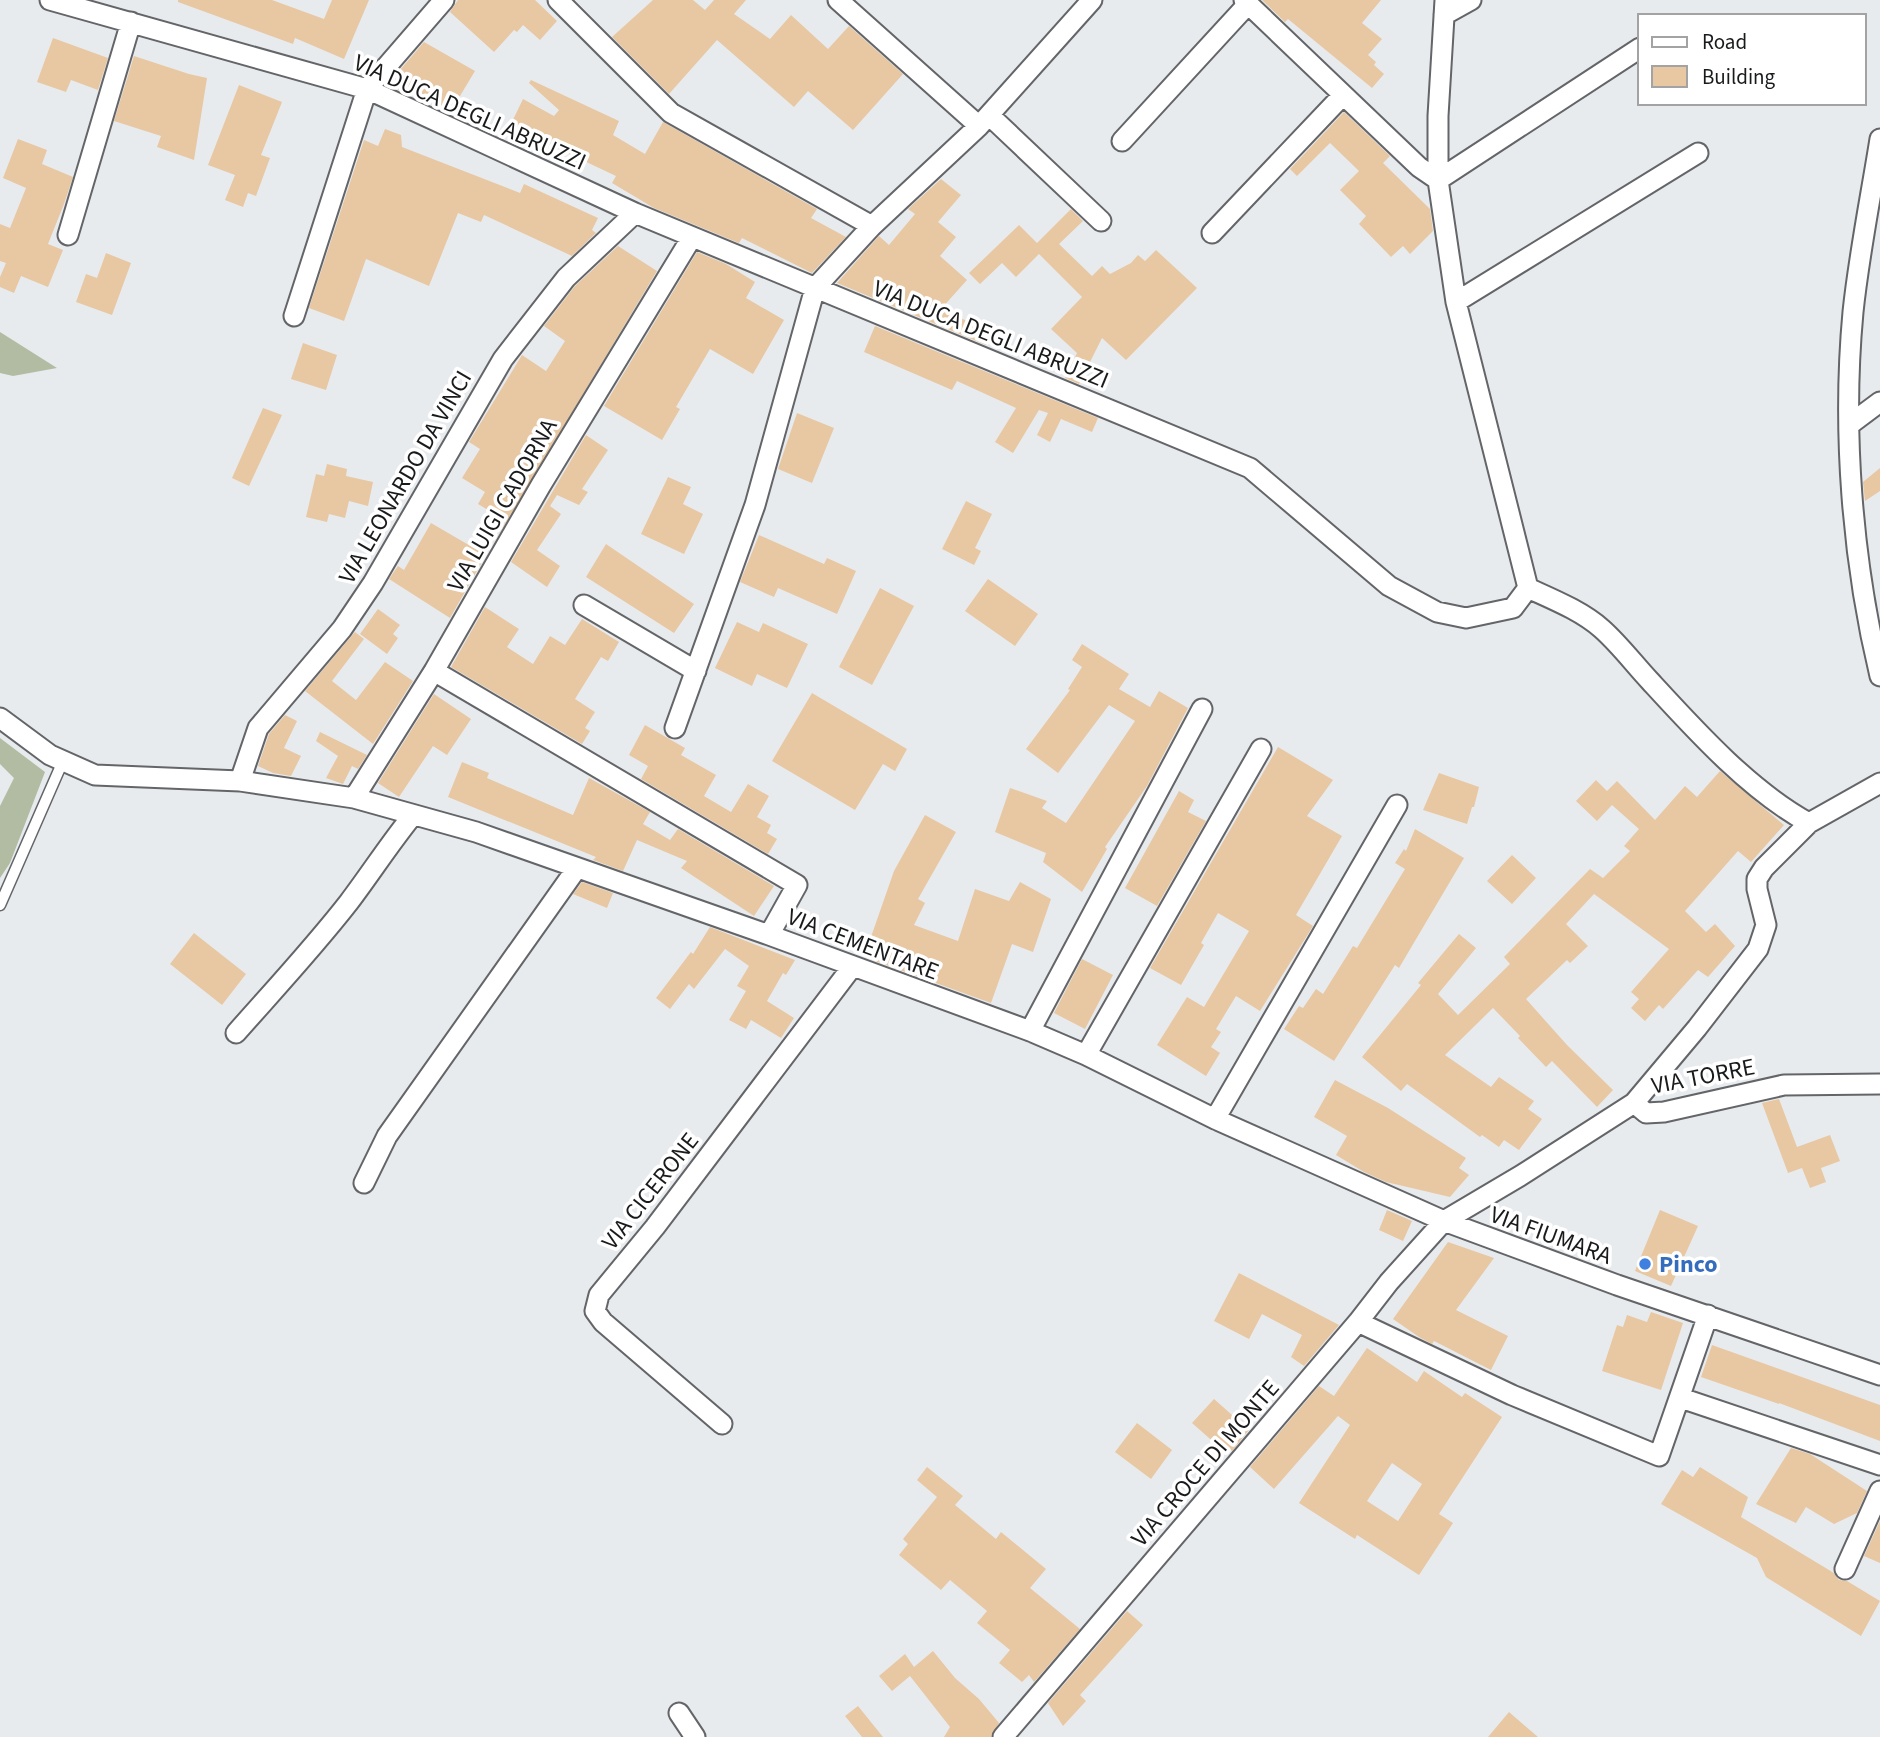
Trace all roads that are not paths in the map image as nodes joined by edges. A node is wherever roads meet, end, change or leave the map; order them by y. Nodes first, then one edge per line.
1 (50, 0) edge
2 (444, 0) edge
3 (558, 0) edge
4 (838, 0) edge
5 (1093, 0) edge
6 (1471, 0) edge
7 (1246, 2) edge
8 (1444, 8) edge
9 (131, 22) junction
10 (1638, 49) edge
11 (368, 89) junction
12 (1343, 95) junction
13 (984, 121) junction
14 (1880, 139) edge
15 (1122, 141) dead end
16 (1698, 153) dead end
17 (1438, 180) junction
18 (635, 213) junction
19 (1873, 218) edge
20 (1101, 221) dead end
21 (872, 226) junction
22 (1212, 233) dead end
23 (68, 235) dead end
24 (692, 237) junction
25 (815, 288) junction
26 (1456, 302) junction
27 (294, 316) dead end
28 (1880, 402) edge
29 (1849, 425) junction
30 (1880, 573) edge
31 (1863, 586) junction
32 (1528, 588) junction
33 (584, 605) dead end
34 (434, 671) junction
35 (696, 671) junction
36 (1880, 676) edge
37 (1202, 709) dead end
38 (0, 718) edge
39 (676, 728) dead end
40 (1261, 749) dead end
41 (63, 761) junction
42 (240, 781) junction
43 (1880, 783) edge
44 (354, 798) junction
45 (1397, 805) dead end
46 (413, 815) junction
47 (1809, 822) junction
48 (577, 868) junction
49 (0, 905) edge
50 (769, 935) junction
51 (852, 967) junction
52 (1030, 1031) junction
53 (236, 1033) dead end
54 (1086, 1055) junction
55 (1880, 1084) edge
56 (1634, 1103) junction
57 (1215, 1119) junction
58 (364, 1183) dead end
59 (1444, 1221) junction
60 (1708, 1315) junction
61 (1358, 1322) junction
62 (1880, 1375) edge
63 (1681, 1398) junction
64 (722, 1424) dead end
65 (1880, 1465) edge
66 (1880, 1491) edge
67 (1845, 1569) dead end
68 (679, 1713) dead end
69 (695, 1737) edge
70 (1003, 1737) edge

1 - 9 street, VIA DUCA DEGLI ABRUZZI
2 - 11 street
3 - 21 street
4 - 13 street
5 - 13 street
6 - 8 street
7 - 12 street
7 - 15 street
8 - 17 street
9 - 11 street, VIA DUCA DEGLI ABRUZZI
9 - 23 street
10 - 17 street
11 - 18 street, VIA DUCA DEGLI ABRUZZI
11 - 27 street
12 - 17 street
12 - 22 street
13 - 20 street
13 - 21 street
14 - 19 street
16 - 26 street
17 - 26 street
18 - 24 street, VIA DUCA DEGLI ABRUZZI
18 - 42 street, VIA LEONARDO DA VINCI
19 - 29 street
21 - 25 street
24 - 25 street, VIA DUCA DEGLI ABRUZZI
24 - 34 street, VIA LUIGI CADORNA
25 - 32 street, VIA DUCA DEGLI ABRUZZI
25 - 35 street
26 - 32 street
28 - 29 street
29 - 31 street
30 - 31 street
31 - 36 street
32 - 47 street
33 - 35 street
34 - 44 street, VIA LUIGI CADORNA
34 - 50 street
35 - 39 street
37 - 52 street
38 - 41 street, VIA CEMENTARE
40 - 54 street
41 - 42 street, VIA CEMENTARE
41 - 49 lane
42 - 44 street, VIA CEMENTARE
43 - 47 street
44 - 46 street, VIA CEMENTARE
45 - 57 street
46 - 48 street, VIA CEMENTARE
46 - 53 street
47 - 56 street
48 - 50 street, VIA CEMENTARE
48 - 58 street
50 - 51 street, VIA CEMENTARE
51 - 52 street, VIA CEMENTARE
51 - 64 street, VIA CICERONE
52 - 54 street, VIA CEMENTARE
54 - 57 street, VIA CEMENTARE
55 - 56 street, VIA TORRE
56 - 59 street, VIA TORRE
57 - 59 street, VIA CEMENTARE
59 - 60 street, VIA FIUMARA
59 - 61 street, VIA CROCE DI MONTE
60 - 62 street, VIA FIUMARA
60 - 63 street
61 - 63 street
61 - 70 street, VIA CROCE DI MONTE
63 - 65 street
66 - 67 street
68 - 69 street

